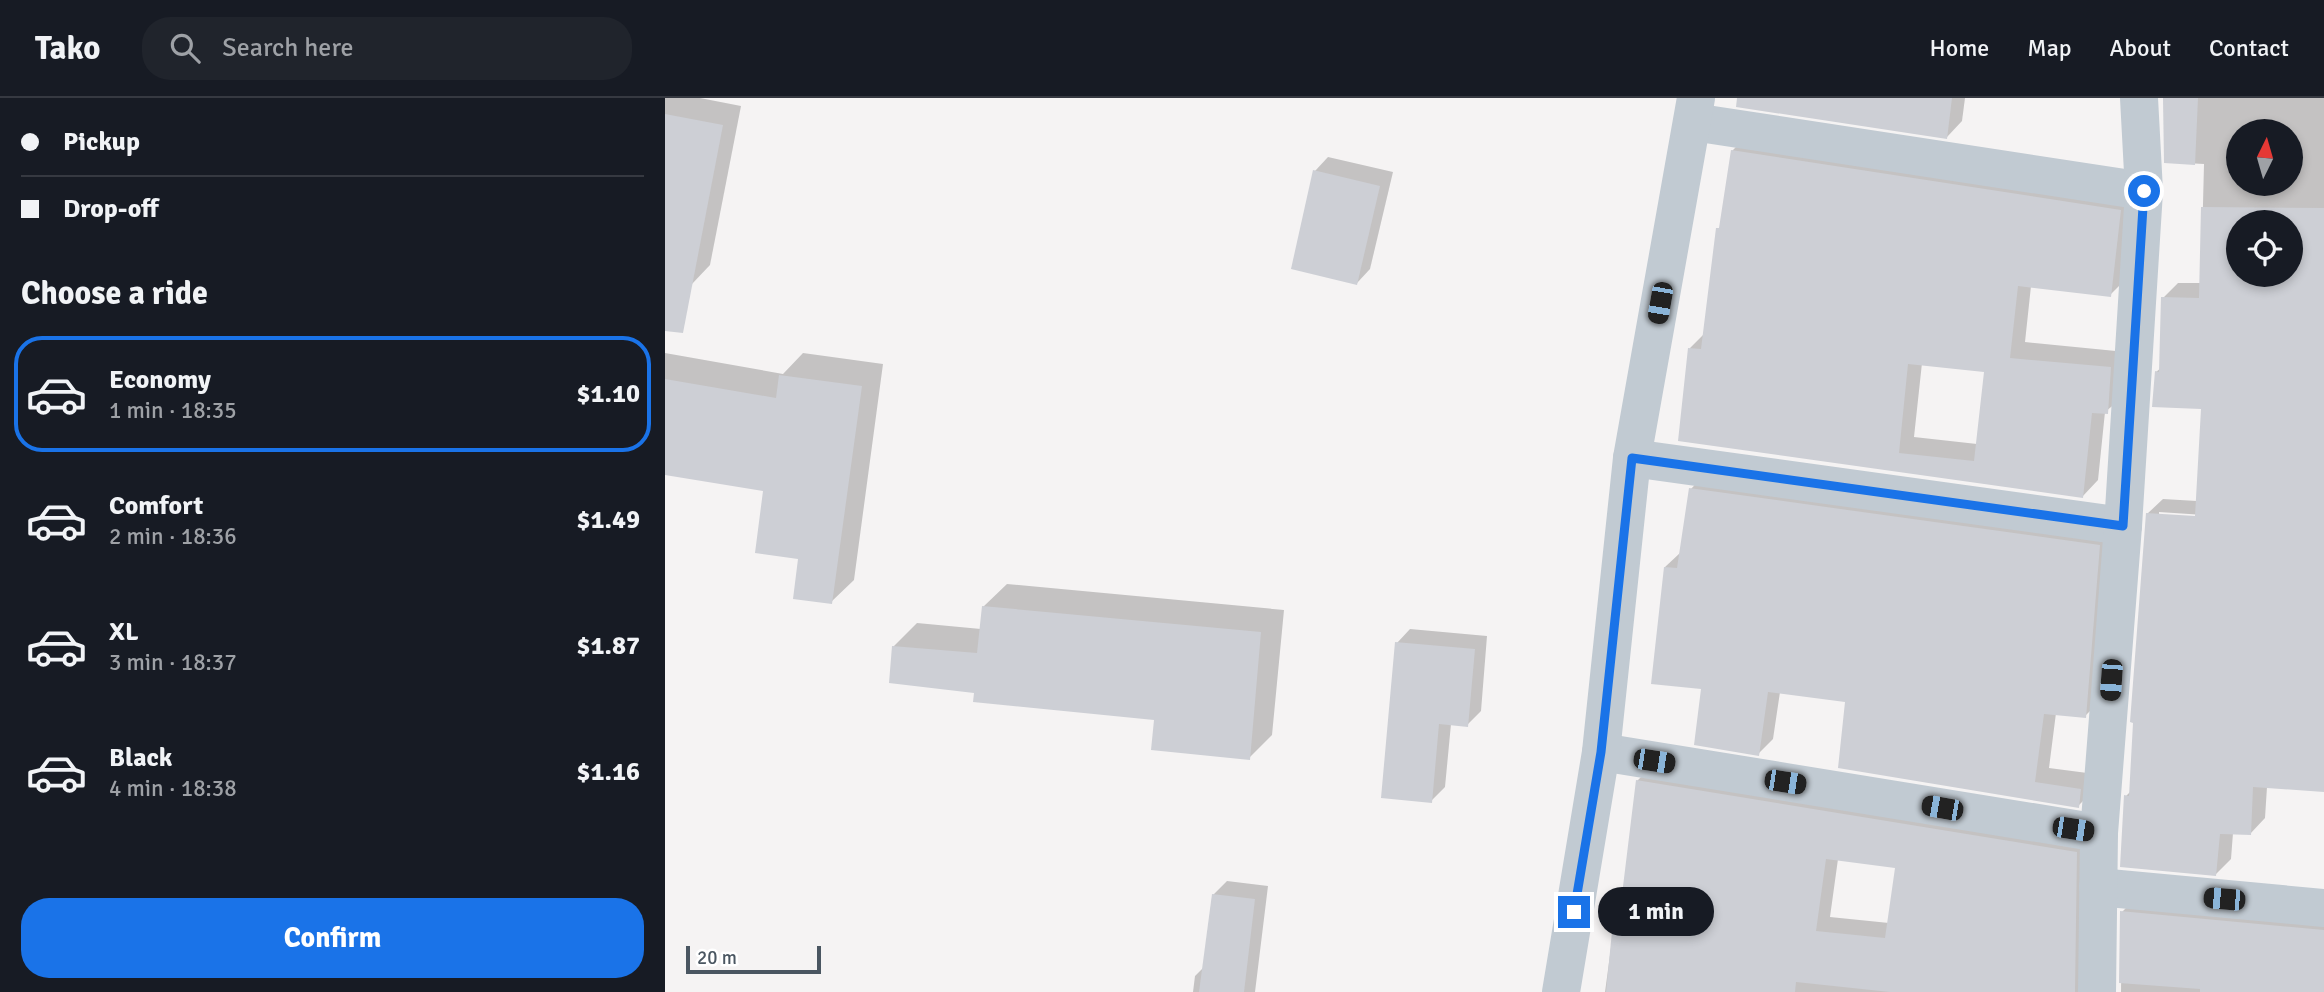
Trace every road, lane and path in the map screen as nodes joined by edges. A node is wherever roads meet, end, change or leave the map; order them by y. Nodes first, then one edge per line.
1 (2140, 98) edge
2 (1694, 110) edge
3 (2144, 191) junction
4 (1632, 458) junction
5 (2123, 526) junction
6 (1601, 752) junction
7 (2099, 833) junction
8 (2098, 887) junction
9 (2324, 908) edge
10 (1561, 992) edge
11 (2097, 992) edge

1 - 3 street
2 - 3 street
2 - 4 street
3 - 5 street
4 - 5 street
4 - 6 street
5 - 7 street
6 - 7 street
6 - 10 street
7 - 8 street
8 - 9 street
8 - 11 street

